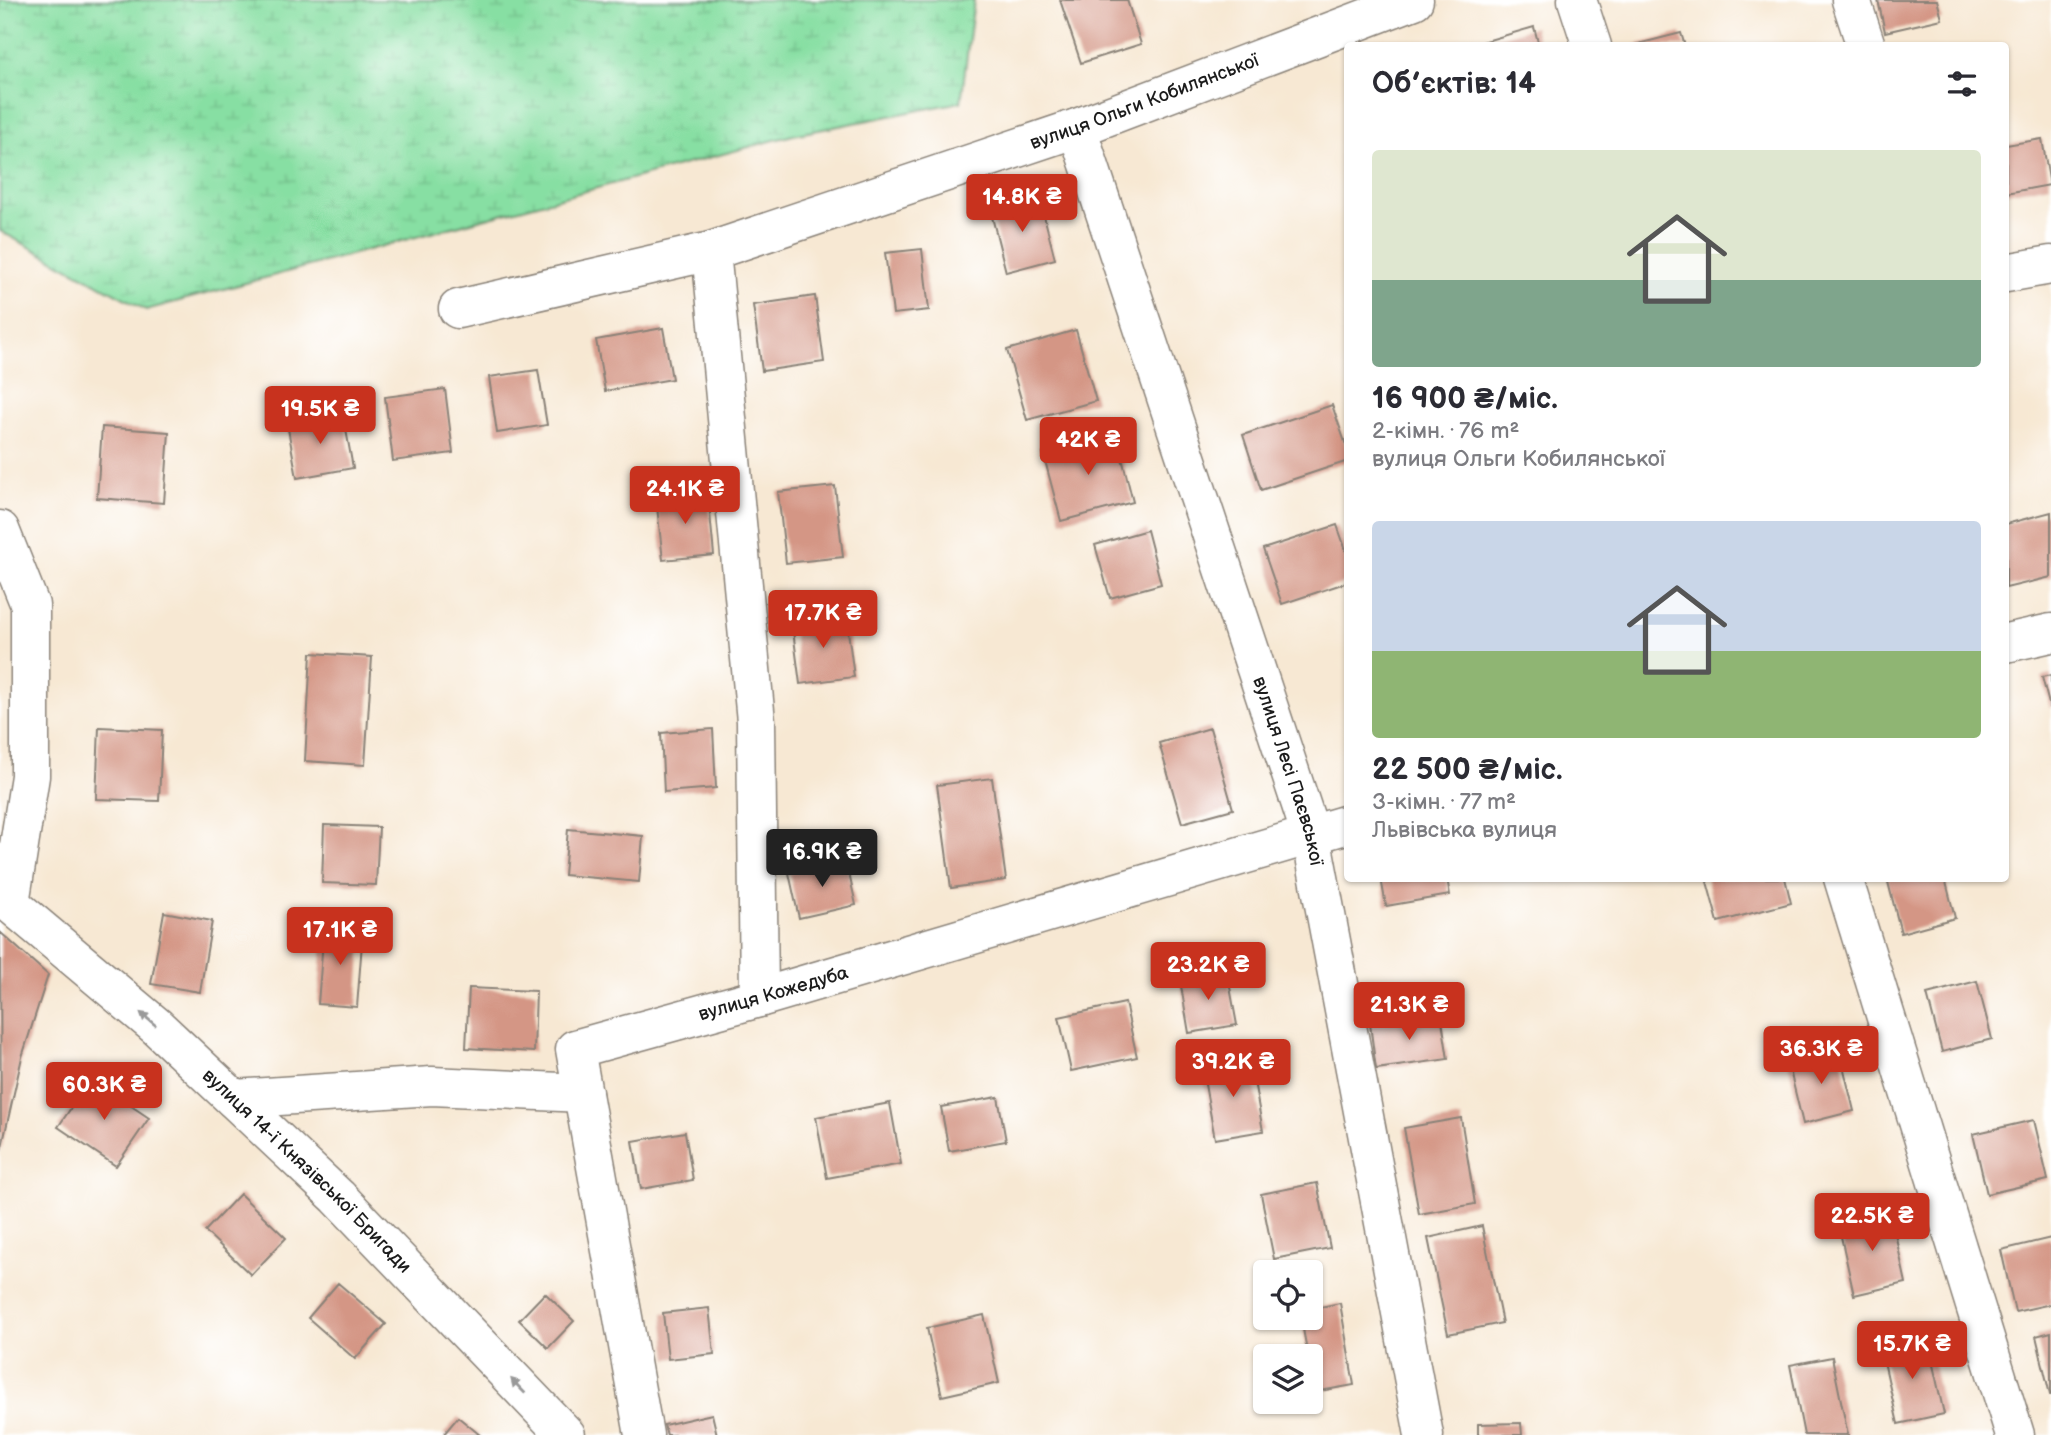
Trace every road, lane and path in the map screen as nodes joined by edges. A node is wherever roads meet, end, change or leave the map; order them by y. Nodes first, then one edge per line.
1 (1413, 0) edge
2 (1577, 0) edge
3 (1851, 0) edge
4 (1591, 42) edge
5 (1865, 42) edge
6 (1077, 128) junction
7 (711, 251) junction
8 (2051, 265) edge
9 (2009, 272) edge
10 (458, 309) dead end
11 (0, 530) edge
12 (2051, 634) edge
13 (2009, 642) edge
14 (1344, 825) edge
15 (1311, 835) junction
16 (1844, 882) edge
17 (5, 899) edge
18 (759, 998) junction
19 (583, 1093) junction
20 (234, 1099) junction
21 (566, 1435) edge
22 (644, 1435) edge
23 (1424, 1435) edge
24 (2015, 1435) edge

1 - 6 street, вулиця Ольги Кобилянської
2 - 4 street
3 - 5 street
6 - 7 street, вулиця Ольги Кобилянської
6 - 15 street, вулиця Лесі Паєвської
7 - 10 street, вулиця Ольги Кобилянської
7 - 18 street
8 - 9 street
11 - 17 street
12 - 13 street
14 - 15 street, вулиця Кожедуба
15 - 18 street, вулиця Кожедуба
15 - 23 street, вулиця Лесі Паєвської
16 - 24 street
20 -> 17 street, вулиця 14-ї Князівської Бригади
18 - 19 street, вулиця Кожедуба
19 - 20 street
19 - 22 street, вулиця Кожедуба
21 -> 20 street, вулиця 14-ї Князівської Бригади

